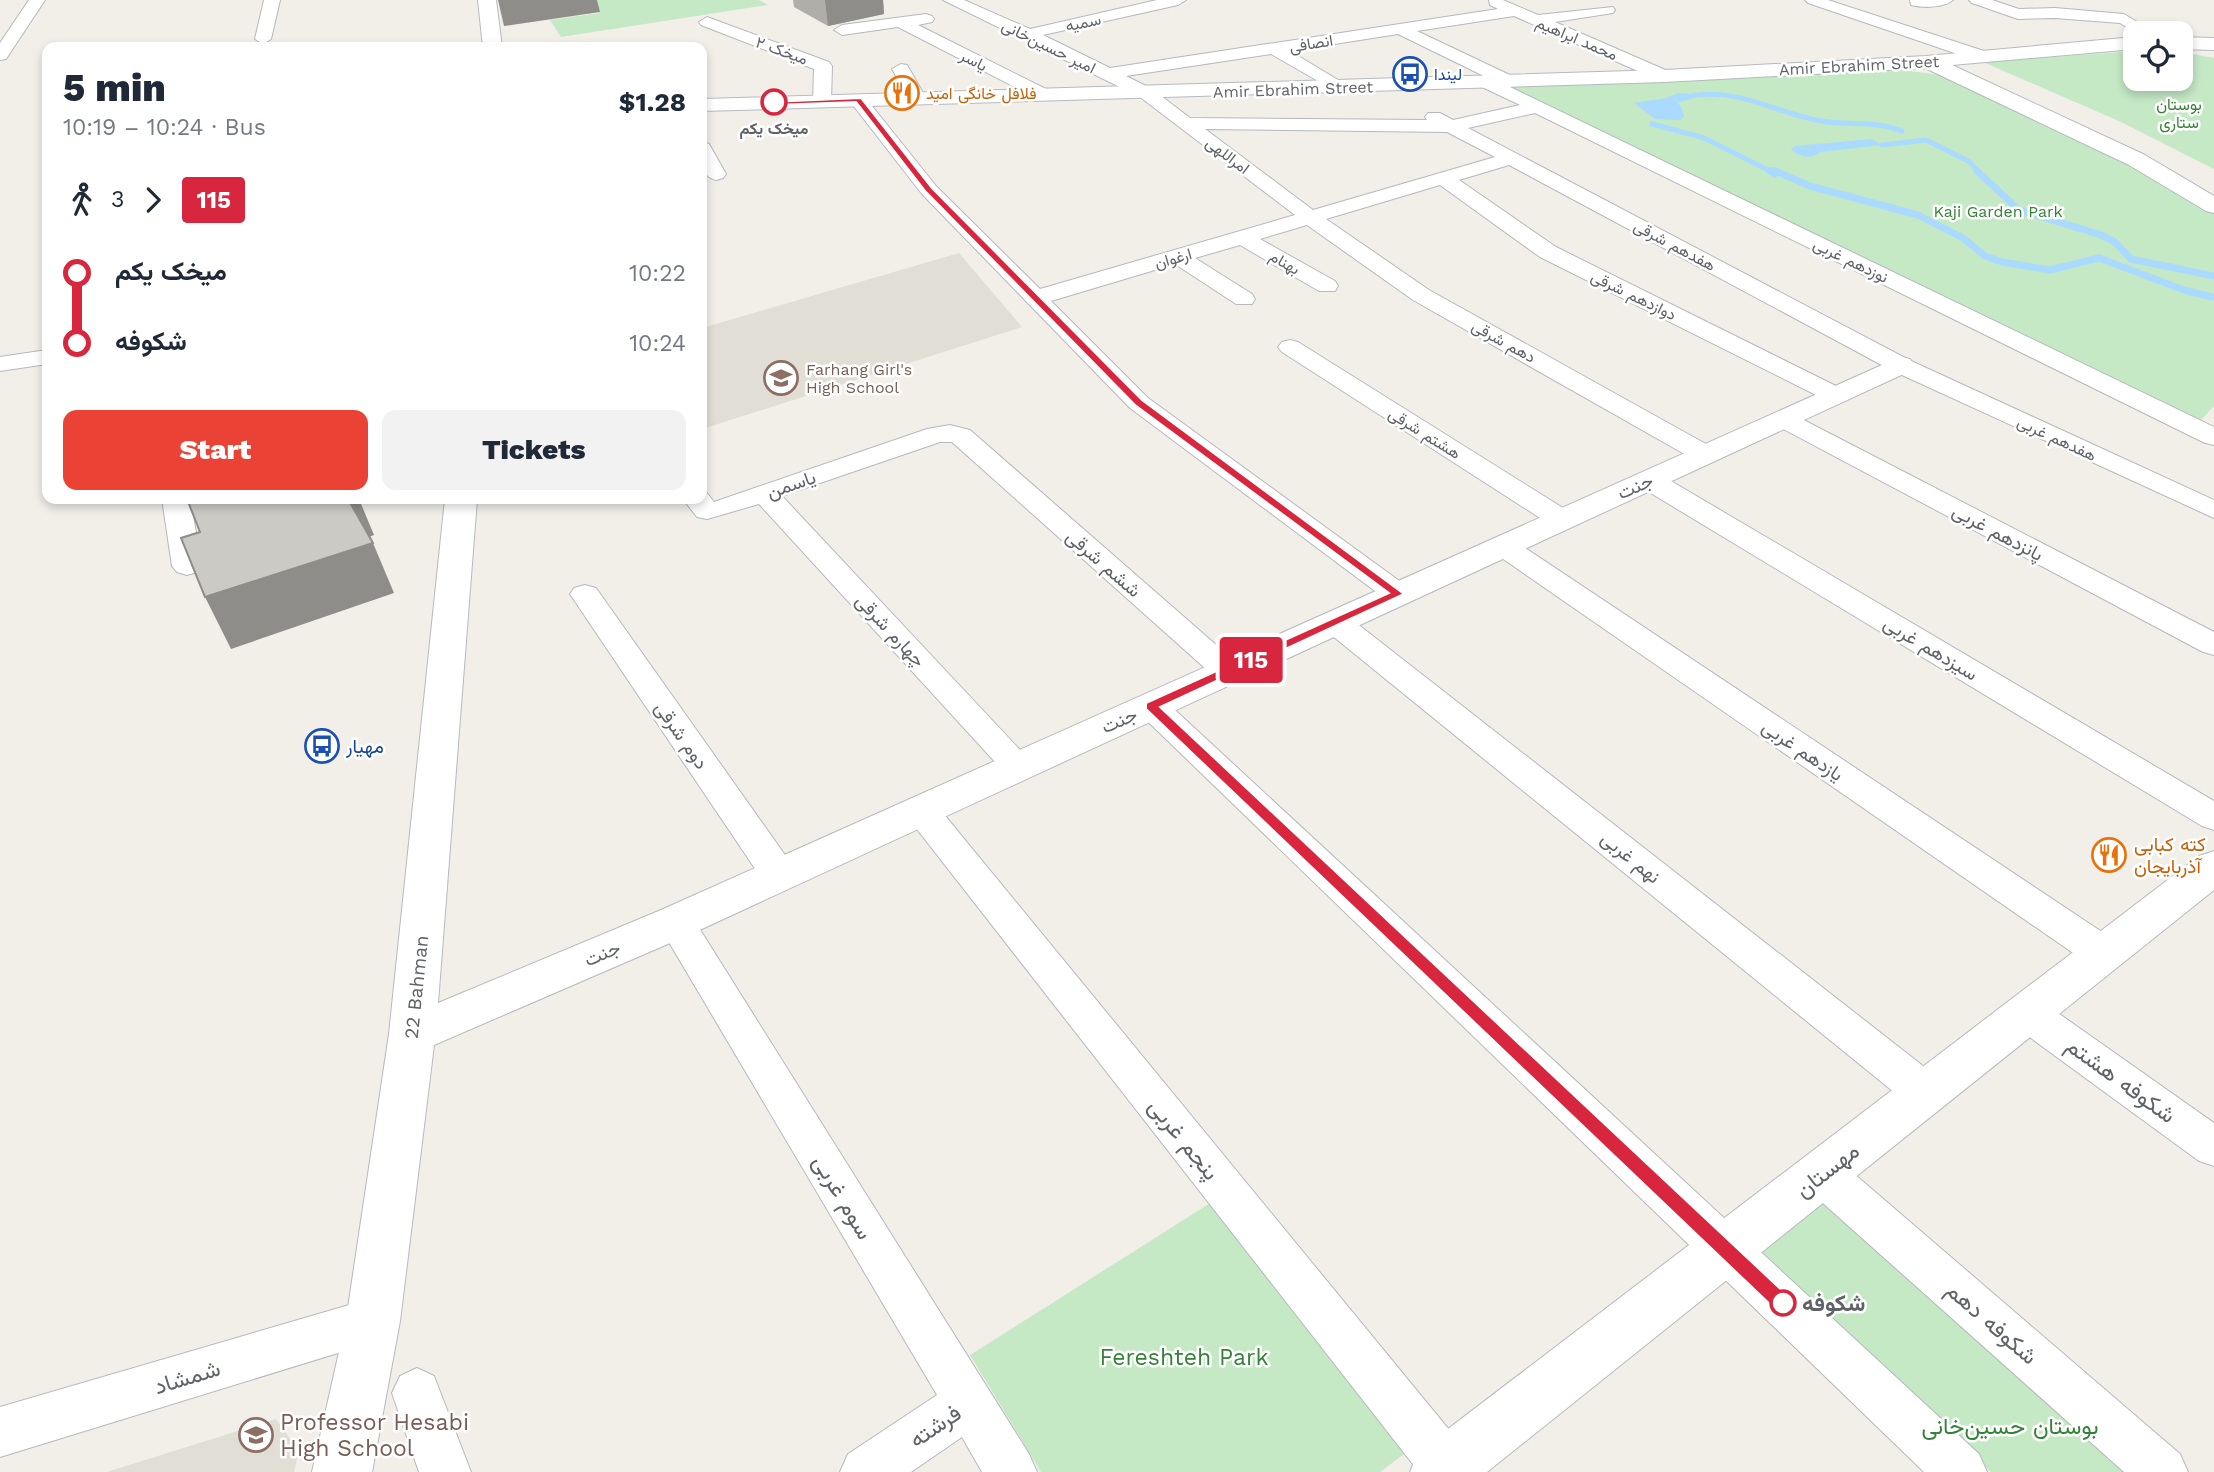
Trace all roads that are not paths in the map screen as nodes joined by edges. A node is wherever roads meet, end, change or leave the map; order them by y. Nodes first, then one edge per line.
1 (37, 0) edge
2 (272, 0) edge
3 (487, 0) edge
4 (951, 0) edge
5 (1092, 0) edge
6 (1178, 0) edge
7 (1489, 0) edge
8 (1813, 0) edge
9 (1945, 0) edge
10 (1977, 0) edge
11 (2012, 0) edge
12 (1916, 2) dead end
13 (971, 9) junction
14 (1607, 10) dead end
15 (1423, 11) dead end
16 (1515, 11) junction
17 (2055, 13) junction
18 (1118, 14) junction
19 (1537, 20) junction
20 (2127, 21) edge
21 (707, 22) dead end
22 (1444, 22) junction
23 (905, 24) junction
24 (1320, 25) dead end
25 (1400, 29) junction
26 (842, 30) dead end
27 (1028, 34) junction
28 (1343, 38) junction
29 (264, 39) dead end
30 (492, 42) edge
31 (2193, 43) edge
32 (2214, 44) edge
33 (2123, 45) edge
34 (1274, 48) junction
35 (0, 55) edge
36 (1986, 65) junction
37 (1959, 68) junction
38 (901, 69) dead end
39 (1107, 74) junction
40 (1664, 76) junction
41 (1510, 82) junction
42 (1488, 83) junction
43 (1337, 87) junction
44 (1146, 93) junction
45 (1044, 95) junction
46 (917, 97) junction
47 (858, 100) junction
48 (822, 101) junction
49 (707, 105) edge
50 (1538, 107) junction
51 (1443, 121) junction
52 (1185, 123) junction
53 (707, 157) edge
54 (1512, 158) junction
55 (716, 174) dead end
56 (1443, 178) junction
57 (2214, 183) edge
58 (2214, 206) edge
59 (1310, 217) junction
60 (1242, 237) junction
61 (1178, 256) junction
62 (1327, 286) dead end
63 (1035, 298) junction
64 (1244, 299) dead end
65 (1290, 347) dead end
66 (42, 358) edge
67 (0, 364) edge
68 (1900, 365) junction
69 (1835, 395) junction
70 (1783, 419) junction
71 (2214, 437) edge
72 (982, 454) joint
73 (1704, 454) junction
74 (1649, 480) junction
75 (764, 493) junction
76 (177, 504) edge
77 (461, 504) edge
78 (701, 504) edge
79 (2214, 510) edge
80 (1561, 519) junction
81 (1503, 546) junction
82 (187, 566) edge
83 (585, 594) dead end
84 (1398, 594) junction
85 (1335, 622) junction
86 (2214, 645) edge
87 (1227, 671) junction
88 (1151, 706) junction
89 (1017, 766) junction
90 (921, 810) junction
91 (2214, 817) edge
92 (2211, 873) edge
93 (779, 875) junction
94 (676, 922) junction
95 (2103, 954) junction
96 (2027, 1013) junction
97 (412, 1034) junction
98 (1926, 1093) junction
99 (2214, 1147) edge
100 (1822, 1174) junction
101 (1726, 1249) junction
102 (373, 1321) junction
103 (417, 1393) dead end
104 (969, 1404) junction
105 (0, 1432) edge
106 (1446, 1470) edge
107 (342, 1472) edge
108 (444, 1472) edge
109 (866, 1472) edge
110 (1011, 1472) edge
111 (1961, 1472) edge
112 (2162, 1472) edge

1 - 35 street
2 - 29 street
3 - 30 main road
4 - 13 street, امیر حسین‌خانی
5 - 18 street
6 - 18 street, سمیه
7 - 16 street, محمد ابراهیم
8 - 36 street
9 - 12 street
10 - 17 street
11 - 17 street
13 - 23 street
13 - 27 street, امیر حسین‌خانی
14 - 19 street
15 - 22 street
16 - 19 street, محمد ابراهیم
16 - 22 street, انصافی
17 - 20 street
18 - 27 street, سمیه
19 - 40 street, محمد ابراهیم
21 - 48 street, میخک ۲
22 - 25 street, انصافی
23 - 26 street
23 - 45 street, یاسر
24 - 28 street
25 - 28 street, انصافی
25 - 41 street
27 - 39 street, امیر حسین‌خانی
28 - 34 street, انصافی
31 - 32 main road
33 - 36 main road
34 - 39 street, انصافی
34 - 43 street
36 - 37 main road
36 - 57 main road
37 - 40 main road, Amir Ebrahim Street
37 - 58 main road
38 - 46 street
39 - 44 street, امیر حسین‌خانی
40 - 41 main road, Amir Ebrahim Street
41 - 42 main road, Amir Ebrahim Street
42 - 43 main road, Amir Ebrahim Street
42 - 50 street, نوزدهم غربی
43 - 44 main road, Amir Ebrahim Street
44 - 45 main road, Amir Ebrahim Street
44 - 52 street, امراللهی
45 - 46 main road, Amir Ebrahim Street
46 - 47 main road, Amir Ebrahim Street
47 - 48 main road, Amir Ebrahim Street
47 - 63 street
48 - 49 main road, Amir Ebrahim Street
50 - 51 street, هفدهم شرقی
50 - 71 street, نوزدهم غربی
51 - 52 street, هفدهم شرقی
51 - 54 street, هفدهم شرقی
52 - 59 street, امراللهی
53 - 55 street
54 - 56 street, ارغوان
54 - 68 street, هفدهم شرقی
56 - 59 street, ارغوان
56 - 69 street, دوازدهم شرقی
59 - 60 street, ارغوان
59 - 73 street, دهم شرقی
60 - 61 street, ارغوان
60 - 62 street, بهنام
61 - 63 street, ارغوان
61 - 64 street
63 - 84 street
65 - 80 street, هشتم شرقی
66 - 67 street
68 - 69 main road, جنت
68 - 79 street, هفدهم غربی
69 - 70 main road, جنت
70 - 73 main road, جنت
70 - 86 street, پانزدهم غربی
72 - 75 street, یاسمن
72 - 87 street, ششم شرقی
73 - 74 main road, جنت
74 - 80 main road, جنت
74 - 91 street, سیزدهم غربی
75 - 78 street, یاسمن
75 - 89 street, چهارم شرقی
76 - 82 street
77 - 97 main road, 22 Bahman
80 - 81 main road, جنت
81 - 84 main road, جنت
81 - 95 street, یازدهم غربی
83 - 93 street, دوم شرقی
84 - 85 main road, جنت
85 - 87 main road, جنت
85 - 98 street, نهم غربی
87 - 88 main road, جنت
88 - 89 main road, جنت
88 - 101 street
89 - 90 main road, جنت
90 - 93 main road, جنت
90 - 106 street, پنجم غربی
92 - 95 main road, مهستان
93 - 94 main road, جنت
94 - 97 main road, جنت
94 - 104 street, سوم غربی
95 - 96 main road, مهستان
96 - 98 main road, مهستان
96 - 99 street, شکوفه هشتم
97 - 102 main road, 22 Bahman
98 - 100 main road, مهستان
100 - 101 main road, مهستان
100 - 112 street, شکوفه دهم
101 - 106 main road, مهستان
101 - 111 street
102 - 105 street, شمشاد
102 - 107 main road, 22 Bahman
103 - 108 street
104 - 109 street, فرشته
104 - 110 street, سوم غربی

